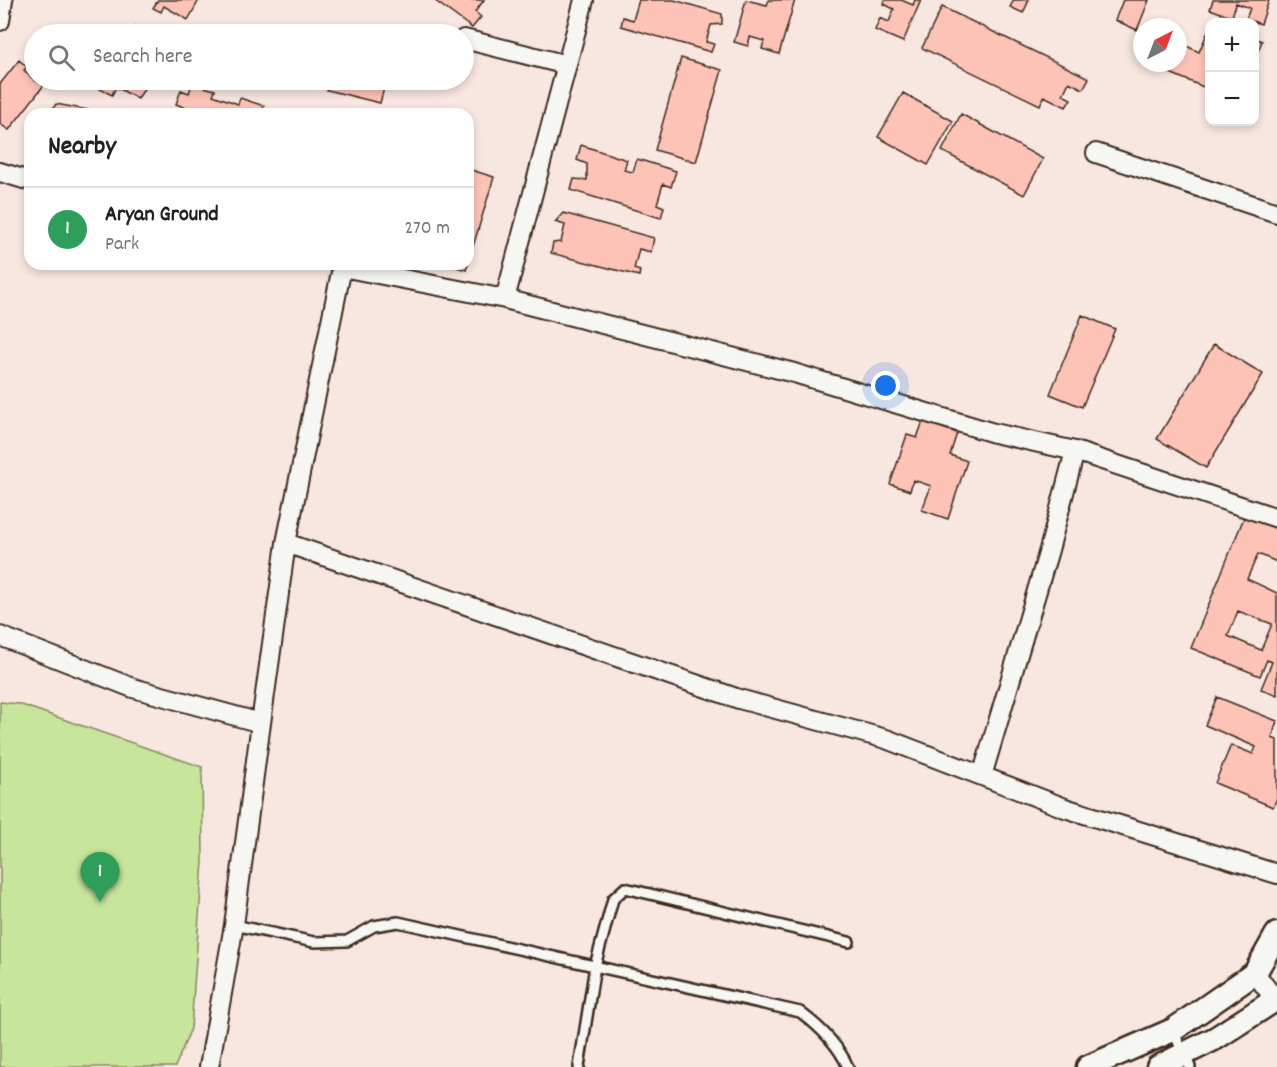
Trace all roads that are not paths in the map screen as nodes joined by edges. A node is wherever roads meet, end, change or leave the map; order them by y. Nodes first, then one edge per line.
1 (3, 0) edge
2 (584, 0) edge
3 (0, 21) edge
4 (474, 39) edge
5 (567, 65) junction
6 (1096, 153) dead end
7 (0, 172) edge
8 (24, 179) edge
9 (1277, 213) edge
10 (336, 270) edge
11 (362, 270) edge
12 (505, 299) junction
13 (1075, 450) junction
14 (1277, 518) edge
15 (286, 543) junction
16 (0, 636) edge
17 (261, 723) junction
18 (982, 776) junction
19 (1277, 874) edge
20 (234, 925) junction
21 (1277, 934) edge
22 (849, 942) dead end
23 (595, 966) junction
24 (1255, 973) junction
25 (1276, 999) edge
26 (1173, 1030) junction
27 (1187, 1061) edge
28 (209, 1067) edge
29 (579, 1067) edge
30 (848, 1067) edge
31 (1088, 1067) edge
32 (1158, 1067) edge

1 - 3 street
2 - 5 street
4 - 5 street
5 - 12 street
6 - 9 street
7 - 8 street
10 - 15 street
11 - 12 street
12 - 13 street
13 - 14 street
13 - 18 street
15 - 17 street
15 - 18 street
16 - 17 street
17 - 20 street
18 - 19 street
20 - 23 lane
20 - 28 street
21 - 24 street
22 - 23 lane
23 - 29 lane
23 - 30 lane
24 - 25 street
24 - 26 street
25 - 27 street
26 - 27 lane
26 - 31 street
27 - 32 street

